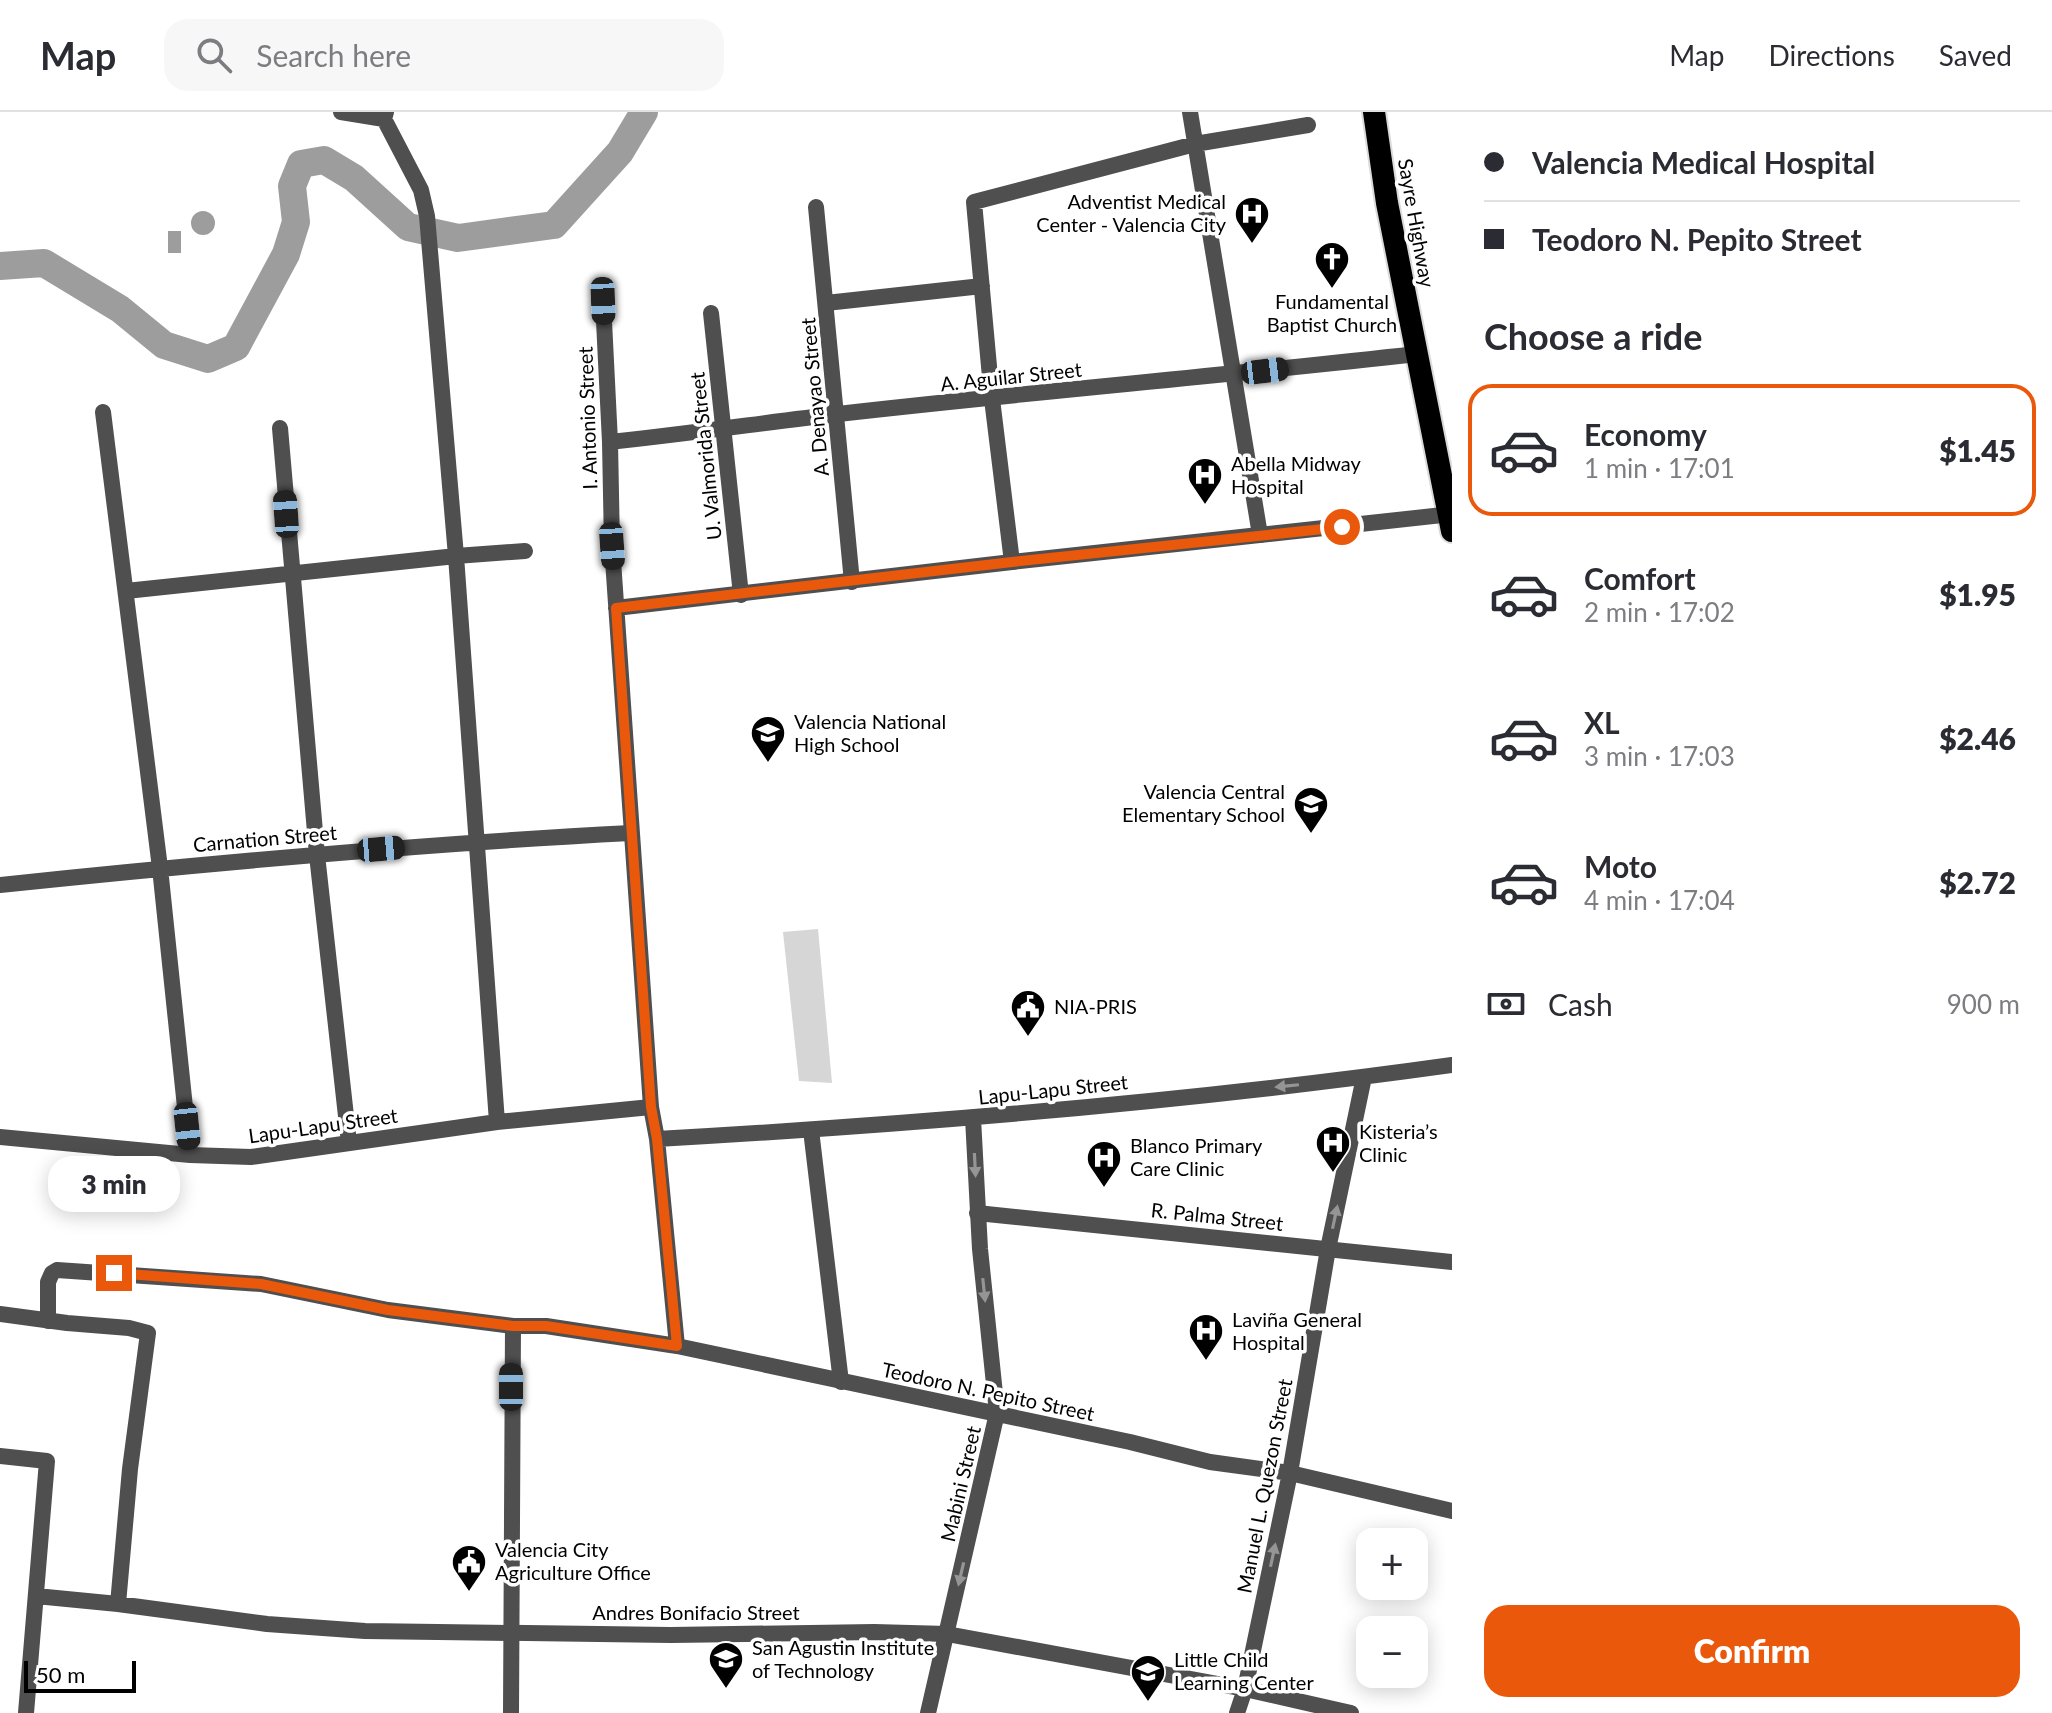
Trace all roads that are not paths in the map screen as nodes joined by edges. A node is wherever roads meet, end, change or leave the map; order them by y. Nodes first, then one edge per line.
1 (341, 112) edge
2 (1190, 112) edge
3 (1374, 112) edge
4 (385, 116) edge
5 (1308, 125) dead end
6 (1195, 144) junction
7 (816, 207) dead end
8 (982, 286) junction
9 (603, 301) dead end
10 (826, 303) junction
11 (711, 313) dead end
12 (1416, 354) junction
13 (1235, 375) junction
14 (992, 399) junction
15 (103, 412) dead end
16 (837, 414) junction
17 (280, 428) dead end
18 (723, 431) junction
19 (610, 442) junction
20 (1451, 520) edge
21 (1260, 535) junction
22 (525, 551) dead end
23 (456, 556) junction
24 (1012, 562) junction
25 (291, 573) junction
26 (852, 582) junction
27 (126, 591) junction
28 (741, 595) junction
29 (616, 608) junction
30 (631, 833) junction
31 (476, 841) junction
32 (317, 855) junction
33 (160, 868) junction
34 (0, 885) edge
35 (1452, 1065) edge
36 (1364, 1077) junction
37 (651, 1107) junction
38 (973, 1118) junction
39 (497, 1122) junction
40 (811, 1130) junction
41 (0, 1137) edge
42 (657, 1139) junction
43 (349, 1143) junction
44 (190, 1155) junction
45 (977, 1213) junction
46 (1328, 1249) junction
47 (1452, 1262) edge
48 (0, 1314) edge
49 (48, 1321) junction
50 (513, 1326) junction
51 (677, 1346) junction
52 (841, 1382) junction
53 (997, 1413) junction
54 (0, 1456) edge
55 (1290, 1473) junction
56 (1452, 1511) edge
57 (36, 1596) junction
58 (118, 1604) junction
59 (511, 1634) junction
60 (947, 1634) junction
61 (1245, 1689) junction
62 (26, 1713) edge
63 (511, 1713) edge
64 (928, 1713) edge
65 (1237, 1713) edge
66 (1351, 1713) edge

1 - 4 street
2 - 6 street
3 - 12 highway, Sayre Highway
4 - 23 street
5 - 6 street
6 - 8 street
6 - 13 street
7 - 10 street, A. Denayao Street
8 - 10 street
8 - 14 street
9 - 19 street, I. Antonio Street
10 - 16 street, A. Denayao Street
11 - 18 street, U. Valmorida Street
12 - 13 street, A. Aguilar Street
12 - 20 highway, Sayre Highway
13 - 14 street, A. Aguilar Street
13 - 21 street
14 - 16 street, A. Aguilar Street
14 - 24 street
15 - 27 street
16 - 18 street, A. Aguilar Street
16 - 26 street, A. Denayao Street
17 - 25 street
18 - 19 street, A. Aguilar Street
18 - 28 street, U. Valmorida Street
19 - 29 street, I. Antonio Street
20 - 21 street
21 - 24 street
22 - 23 street
23 - 25 street
23 - 31 street
24 - 26 street
25 - 27 street
25 - 32 street
26 - 28 street
27 - 33 street
28 - 29 street
29 - 30 street, I. Antonio Street
30 - 31 street, Carnation Street
30 - 37 street, I. Antonio Street
31 - 32 street, Carnation Street
31 - 39 street
32 - 33 street, Carnation Street
32 - 43 street
33 - 34 street, Carnation Street
33 - 44 street
35 - 36 street, Lapu-Lapu Street
36 -> 38 street, Lapu-Lapu Street
46 -> 36 street, Manuel L. Quezon Street
37 - 39 street, Lapu-Lapu Street
37 - 42 street, I. Antonio Street
38 - 40 street, Lapu-Lapu Street
38 -> 45 street, Mabini Street
39 - 43 street, Lapu-Lapu Street
40 - 42 street, Lapu-Lapu Street
40 - 52 street
41 - 44 street, Lapu-Lapu Street
42 - 51 street, I. Antonio Street
43 - 44 street, Lapu-Lapu Street
45 - 46 street, R. Palma Street
45 -> 53 street, Mabini Street
46 - 47 street, R. Palma Street
46 - 55 street, Manuel L. Quezon Street
48 - 49 street
49 - 50 street, Teodoro N. Pepito Street
49 - 58 street
50 - 51 street, Teodoro N. Pepito Street
50 - 59 street
51 - 52 street, Teodoro N. Pepito Street
52 - 53 street, Teodoro N. Pepito Street
53 - 55 street, Teodoro N. Pepito Street
53 -> 60 street, Mabini Street
54 - 57 street
55 - 56 street, Teodoro N. Pepito Street
61 -> 55 street, Manuel L. Quezon Street
57 - 58 street, Andres Bonifacio Street
57 - 62 street
58 - 59 street, Andres Bonifacio Street
59 - 60 street, Andres Bonifacio Street
59 - 63 street
60 - 61 street, Andres Bonifacio Street
60 - 64 street, Mabini Street
61 - 65 street, Manuel L. Quezon Street
61 - 66 street, Andres Bonifacio Street

